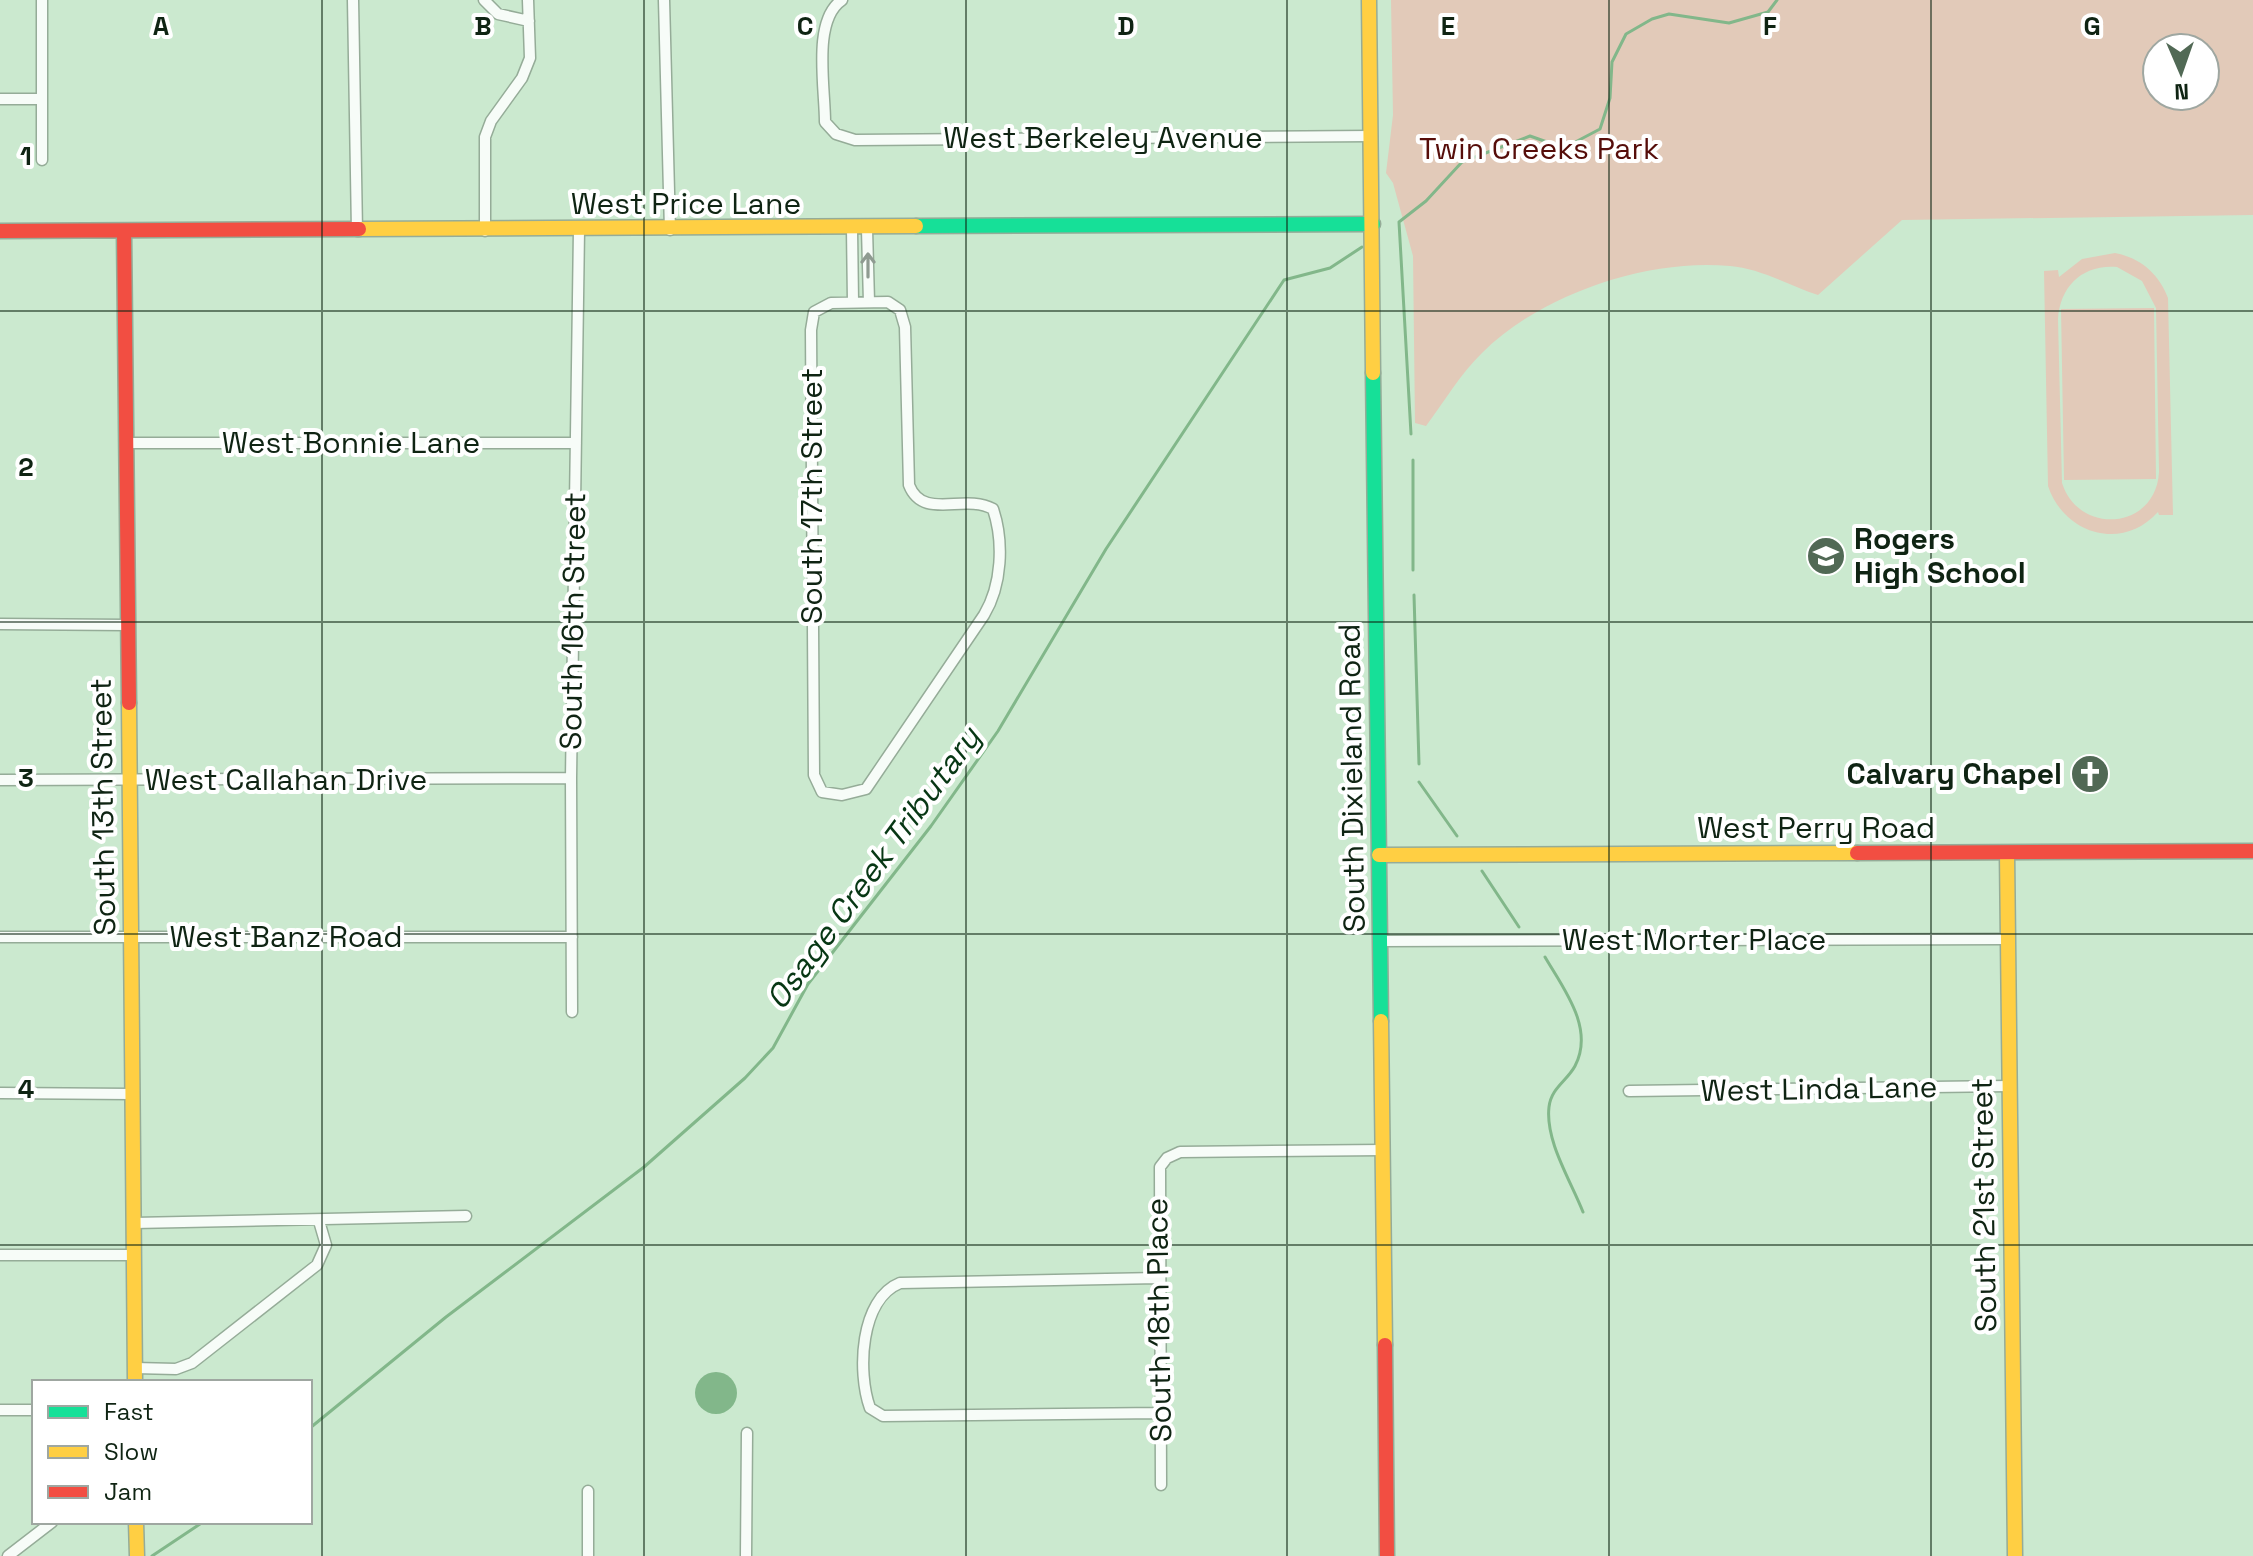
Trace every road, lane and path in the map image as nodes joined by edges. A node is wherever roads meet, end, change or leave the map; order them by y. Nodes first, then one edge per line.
1 (42, 0) edge
2 (353, 0) edge
3 (484, 0) edge
4 (528, 0) edge
5 (664, 0) edge
6 (842, 0) edge
7 (1369, 0) edge
8 (529, 21) junction
9 (0, 99) edge
10 (41, 99) junction
11 (1372, 136) junction
12 (42, 160) dead end
13 (1373, 224) junction
14 (852, 229) junction
15 (867, 229) junction
16 (579, 230) junction
17 (670, 230) junction
18 (0, 231) edge
19 (124, 231) junction
20 (357, 231) junction
21 (485, 231) junction
22 (853, 302) junction
23 (869, 302) junction
24 (126, 443) junction
25 (576, 443) junction
26 (0, 624) edge
27 (127, 625) junction
28 (571, 778) junction
29 (0, 780) edge
30 (129, 781) junction
31 (2253, 851) edge
32 (2007, 853) junction
33 (1379, 855) junction
34 (0, 937) edge
35 (572, 937) junction
36 (130, 938) junction
37 (2007, 939) junction
38 (1380, 941) junction
39 (572, 1012) dead end
40 (2009, 1086) junction
41 (1629, 1091) dead end
42 (0, 1093) edge
43 (132, 1094) junction
44 (1384, 1150) junction
45 (466, 1216) dead end
46 (319, 1221) junction
47 (134, 1223) junction
48 (0, 1255) edge
49 (134, 1255) junction
50 (1158, 1278) junction
51 (135, 1375) edge
52 (0, 1410) edge
53 (32, 1410) edge
54 (1160, 1413) junction
55 (747, 1433) dead end
56 (1161, 1485) dead end
57 (588, 1491) dead end
58 (49, 1524) edge
59 (136, 1524) edge
60 (8, 1556) edge
61 (137, 1556) edge
62 (588, 1556) edge
63 (746, 1556) edge
64 (1387, 1556) edge
65 (2015, 1556) edge

1 - 10 street
2 - 20 street
3 - 8 street
4 - 8 street
5 - 17 street
6 - 11 street, West Berkeley Avenue
7 - 11 street, South Dixieland Road
8 - 21 street
9 - 10 street
10 - 12 street
11 - 13 street, South Dixieland Road
13 - 15 street, West Price Lane
13 - 33 street, South Dixieland Road
14 - 15 street, West Price Lane
14 - 17 street, West Price Lane
14 - 22 street
23 -> 15 street
16 - 17 street, West Price Lane
16 - 21 street, West Price Lane
16 - 25 street, South 16th Street
18 - 19 street, West Price Lane
19 - 20 street, West Price Lane
19 - 24 street, South 13th Street
20 - 21 street, West Price Lane
22 - 23 street
22 - 23 street, South 17th Street
24 - 25 street, West Bonnie Lane
24 - 27 street, South 13th Street
25 - 28 street, South 16th Street
26 - 27 street
27 - 30 street, South 13th Street
28 - 30 street, West Callahan Drive
28 - 35 street, South 16th Street
29 - 30 street, West Callahan Drive
30 - 36 street, South 13th Street
31 - 32 street, West Perry Road
32 - 33 street, West Perry Road
32 - 37 street, South 21st Street
33 - 38 street, South Dixieland Road
34 - 36 street, West Banz Road
35 - 36 street, West Banz Road
35 - 39 street, South 16th Street
36 - 43 street, South 13th Street
37 - 38 street, West Morter Place
37 - 40 street, South 21st Street
38 - 44 street, South Dixieland Road
40 - 41 street, West Linda Lane
40 - 65 street, South 21st Street
42 - 43 street
43 - 47 street, South 13th Street
44 - 50 street, South 18th Place
44 - 64 street, South Dixieland Road
45 - 46 street
46 - 47 street
46 - 51 street
47 - 49 street, South 13th Street
48 - 49 street
49 - 51 street, South 13th Street
50 - 54 street, South 18th Place
50 - 54 street
52 - 53 street
54 - 56 street, South 18th Place
55 - 63 street
57 - 62 street
58 - 60 street
59 - 61 street

